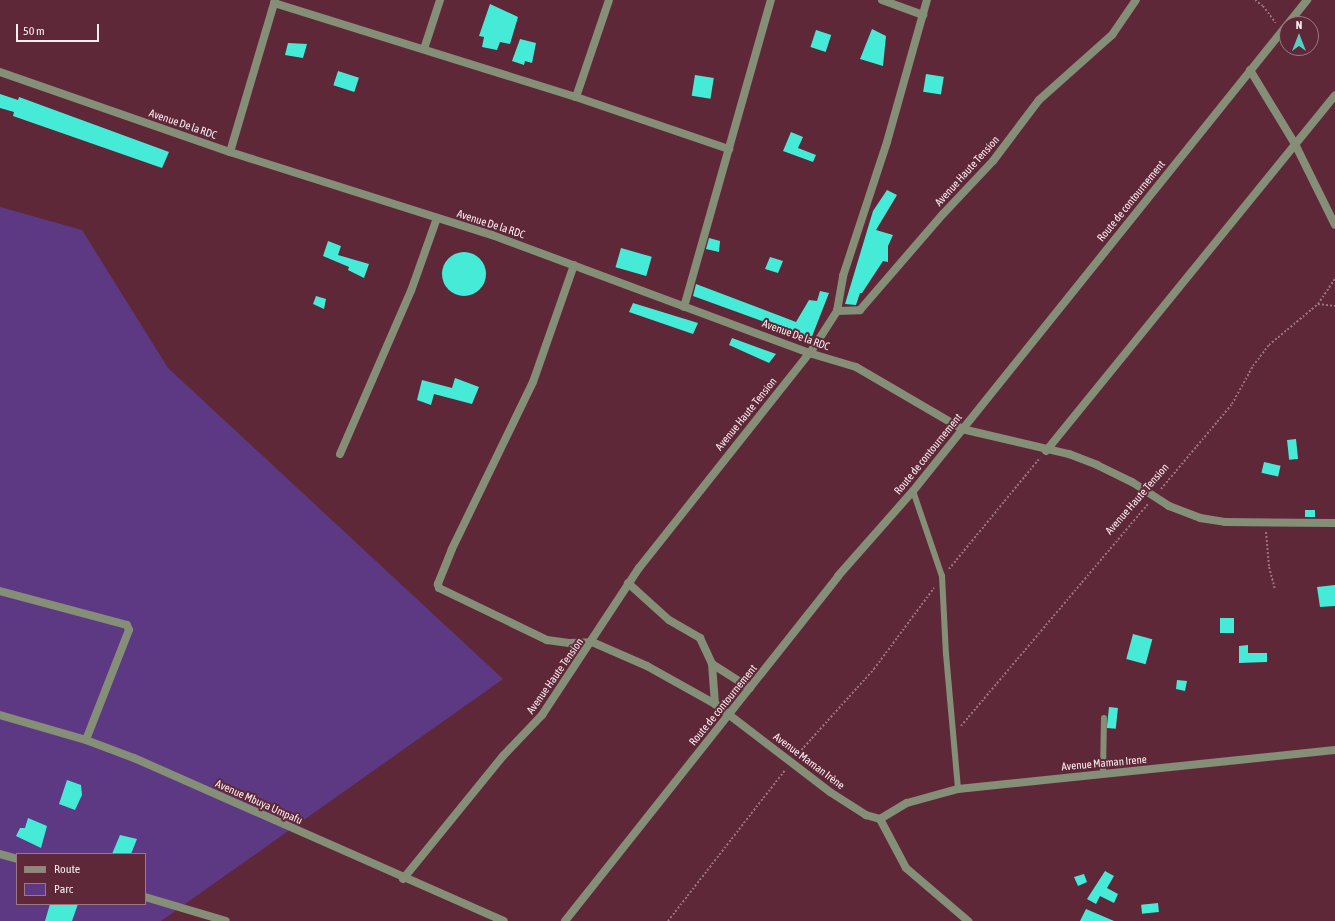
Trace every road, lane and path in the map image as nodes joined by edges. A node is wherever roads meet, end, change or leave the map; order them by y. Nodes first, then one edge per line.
1 (440, 0) edge
2 (609, 0) edge
3 (771, 0) edge
4 (882, 0) edge
5 (927, 0) edge
6 (1136, 0) edge
7 (1255, 0) edge
8 (1307, 0) edge
9 (274, 2) edge
10 (922, 15) junction
11 (1274, 38) junction
12 (424, 49) junction
13 (1250, 70) junction
14 (0, 72) edge
15 (1335, 96) edge
16 (576, 97) junction
17 (1295, 144) junction
18 (729, 149) junction
19 (230, 152) junction
20 (437, 218) junction
21 (1335, 225) edge
22 (574, 265) junction
23 (1335, 279) edge
24 (1318, 304) junction
25 (1335, 306) edge
26 (684, 307) junction
27 (837, 311) junction
28 (809, 353) junction
29 (962, 429) junction
30 (1046, 451) junction
31 (340, 454) dead end
32 (913, 490) junction
33 (1154, 498) junction
34 (1266, 523) junction
35 (1335, 523) edge
36 (942, 576) junction
37 (628, 583) junction
38 (1275, 589) dead end
39 (0, 590) edge
40 (592, 642) junction
41 (712, 664) junction
42 (750, 688) junction
43 (715, 704) junction
44 (729, 713) junction
45 (0, 714) edge
46 (1104, 718) dead end
47 (954, 734) junction
48 (86, 740) junction
49 (1335, 750) edge
50 (791, 762) junction
51 (1103, 774) junction
52 (958, 789) junction
53 (880, 819) junction
54 (0, 854) edge
55 (16, 859) edge
56 (403, 879) junction
57 (146, 897) edge
58 (226, 921) edge
59 (504, 921) edge
60 (565, 921) edge
61 (668, 921) edge
62 (968, 921) edge

1 - 12 street
2 - 16 street
3 - 18 street
4 - 10 street
5 - 10 street
6 - 27 street, Avenue Haute Tension
7 - 11 path
8 - 11 street, Route de contournement
9 - 12 street
9 - 19 street
10 - 27 street
11 - 13 street, Route de contournement
12 - 16 street
13 - 17 street
13 - 29 street, Route de contournement
14 - 19 street, Avenue De la RDC
15 - 17 street
16 - 18 street
17 - 21 street
17 - 30 street
18 - 26 street
19 - 20 street, Avenue De la RDC
20 - 22 street, Avenue De la RDC
20 - 31 street
22 - 26 street, Avenue De la RDC
22 - 40 street
23 - 24 path, Avenue Haute Tension
24 - 25 path
24 - 33 path, Avenue Haute Tension
26 - 28 street, Avenue De la RDC
27 - 28 street, Avenue Haute Tension
28 - 29 street, Avenue De la RDC
28 - 37 street, Avenue Haute Tension
29 - 30 street, Avenue De la RDC
29 - 32 street, Route de contournement
30 - 33 street, Avenue De la RDC
30 - 36 path
32 - 36 lane
32 - 42 street, Route de contournement
33 - 34 street, Avenue De la RDC
33 - 47 path, Avenue Haute Tension
34 - 35 street, Avenue De la RDC
34 - 38 path
36 - 47 lane
36 - 50 path
37 - 40 street, Avenue Haute Tension
37 - 41 street
39 - 48 street
40 - 43 street, Avenue Maman Irène
40 - 56 street, Avenue Haute Tension
41 - 42 street
41 - 43 street
42 - 44 street, Route de contournement
43 - 44 street, Avenue Maman Irène
44 - 50 street, Avenue Maman Irène
44 - 60 street, Route de contournement
45 - 48 street, Avenue Mbuya Umpafu
46 - 51 lane
47 - 52 lane
48 - 56 street, Avenue Mbuya Umpafu
49 - 51 street, Avenue Maman Irene
50 - 53 street, Avenue Maman Irène
50 - 61 path
51 - 52 street, Avenue Maman Irene
52 - 53 street, Avenue Maman Irene
53 - 62 street
54 - 55 street
56 - 59 street, Avenue Mbuya Umpafu
57 - 58 street

